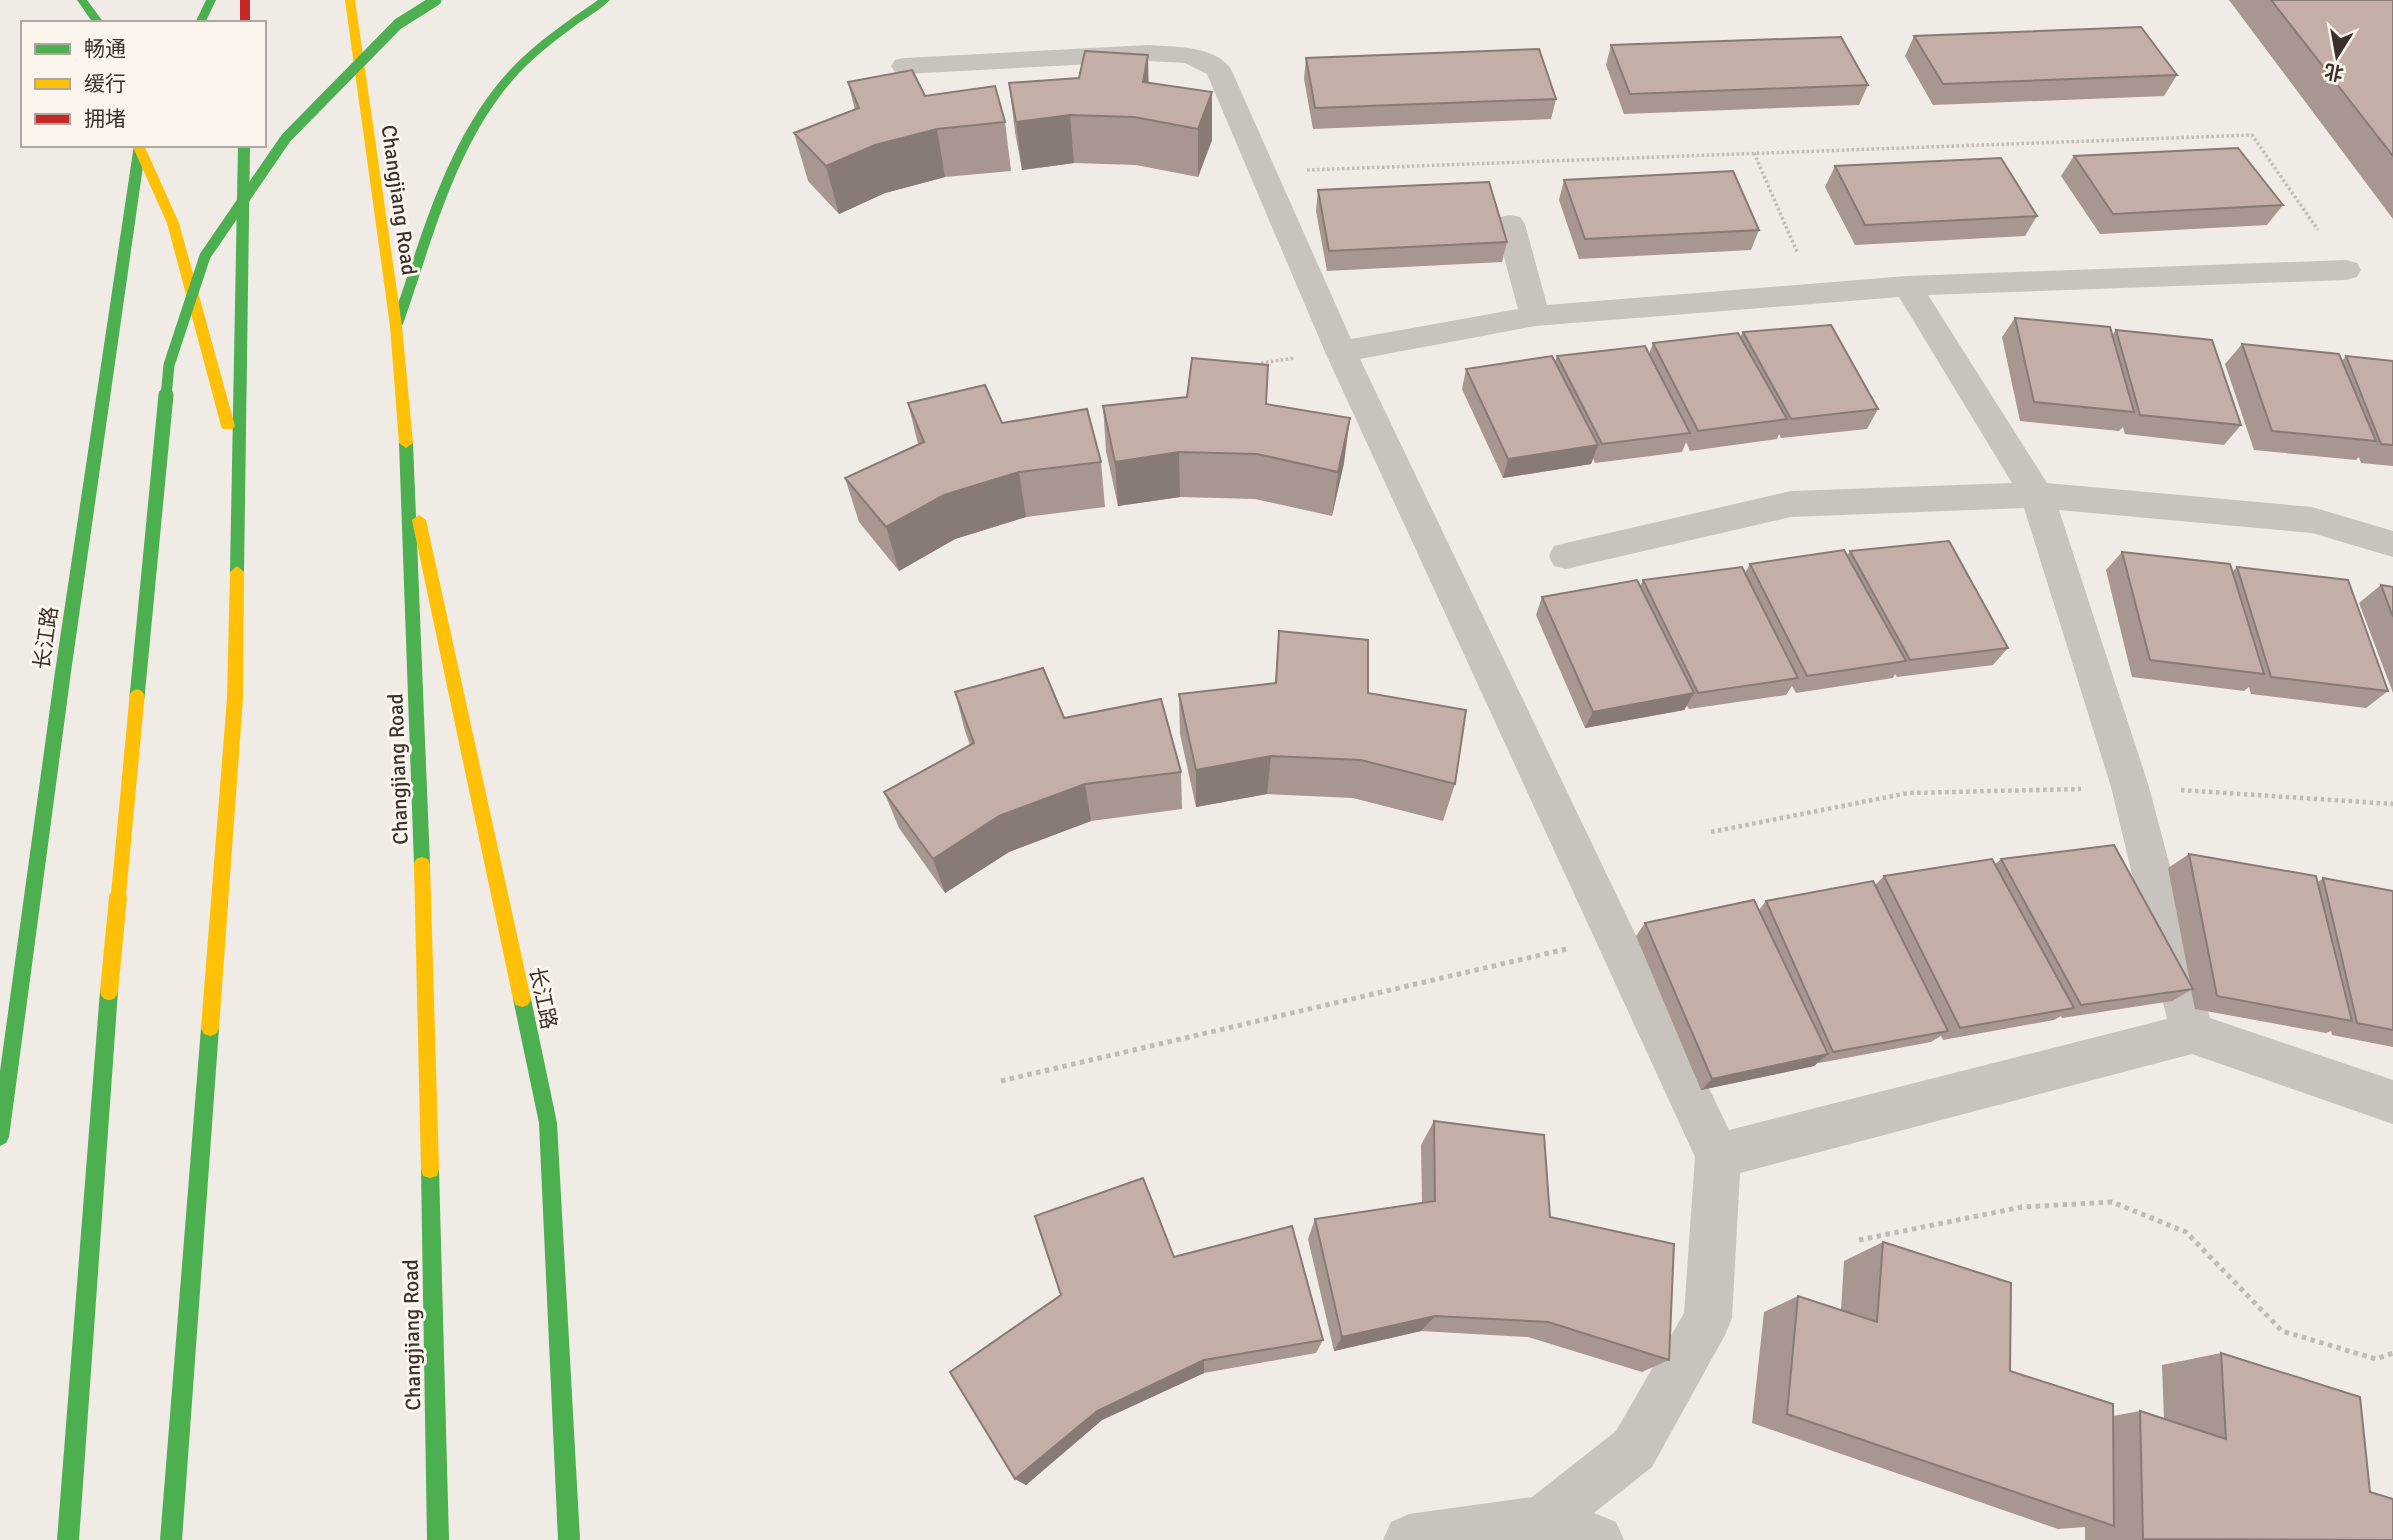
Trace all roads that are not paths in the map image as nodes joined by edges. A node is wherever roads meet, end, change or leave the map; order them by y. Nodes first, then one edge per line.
1 (82, 0) edge
2 (212, 0) edge
3 (245, 0) edge
4 (350, 0) edge
5 (436, 0) edge
6 (606, 0) edge
7 (98, 21) edge
8 (201, 21) edge
9 (245, 21) edge
10 (904, 66) dead end
11 (139, 147) edge
12 (139, 147) edge
13 (244, 147) edge
14 (1510, 224) dead end
15 (2346, 270) road end
16 (1906, 286) junction
17 (1535, 316) junction
18 (396, 326) junction
19 (1341, 352) junction
20 (240, 470) junction
21 (409, 474) junction
22 (2037, 495) junction
23 (2393, 544) edge
24 (1566, 556) dead end
25 (2192, 1033) junction
26 (2393, 1102) edge
27 (0, 1137) edge
28 (1718, 1156) junction
29 (1542, 1521) junction
30 (68, 1540) edge
31 (171, 1540) edge
32 (438, 1540) edge
33 (569, 1540) edge
34 (1409, 1540) edge
35 (1598, 1540) edge

1 - 7 main road
2 - 8 main road
3 - 9 main road
4 - 18 main road, Changjiang Road
5 - 30 main road, bridge
6 - 18 main road
10 - 19 street
11 - 20 main road
12 - 27 main road, 长江路
13 - 20 main road
14 - 17 street
15 - 16 street
16 - 17 street
16 - 22 street
17 - 19 street
18 - 21 main road, Changjiang Road
19 - 28 street
20 - 31 main road
21 - 32 main road, Changjiang Road
21 - 33 main road, 长江路
22 - 23 street
22 - 24 street
22 - 25 street
25 - 26 street
25 - 28 street
28 - 29 street
29 - 34 street
29 - 35 street

